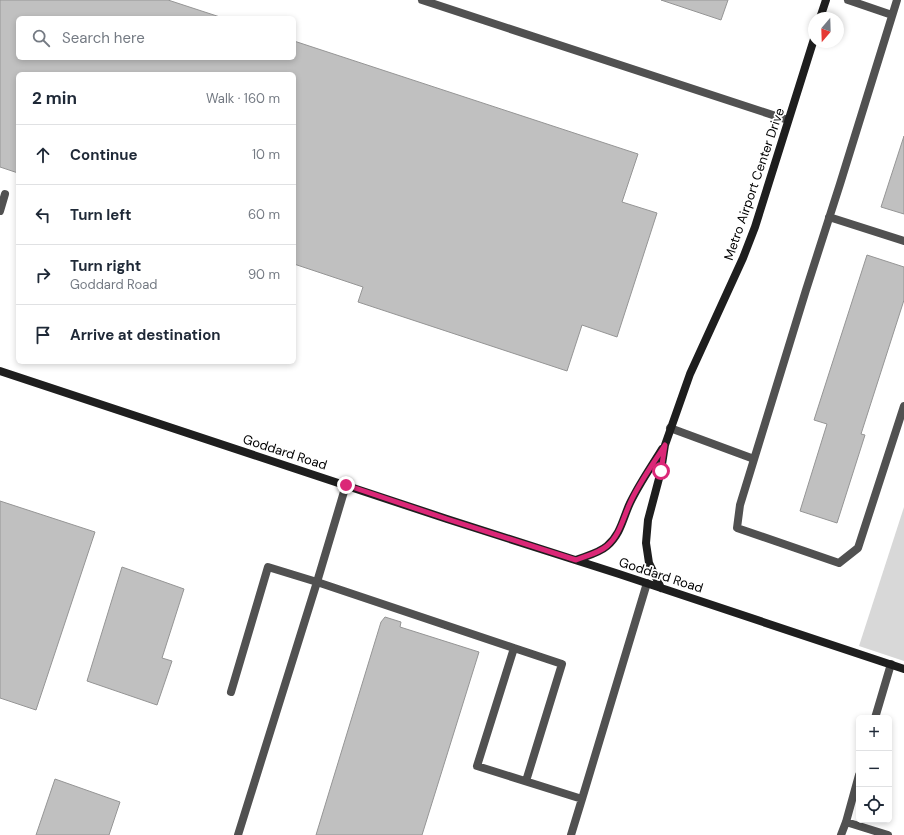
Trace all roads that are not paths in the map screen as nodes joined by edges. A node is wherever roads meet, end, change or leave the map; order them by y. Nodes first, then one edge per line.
1 (422, 0) edge
2 (826, 0) edge
3 (848, 0) edge
4 (897, 0) edge
5 (822, 12) edge
6 (892, 15) junction
7 (811, 48) edge
8 (788, 120) junction
9 (5, 194) dead end
10 (0, 211) edge
11 (829, 217) junction
12 (904, 240) edge
13 (0, 371) edge
14 (904, 406) edge
15 (670, 428) junction
16 (665, 445) junction
17 (754, 459) junction
18 (346, 485) junction
19 (576, 560) junction
20 (317, 582) junction
21 (647, 583) junction
22 (661, 588) junction
23 (514, 648) junction
24 (891, 664) junction
25 (904, 669) edge
26 (232, 692) dead end
27 (877, 715) edge
28 (526, 781) junction
29 (856, 787) edge
30 (582, 799) junction
31 (846, 822) junction
32 (238, 835) edge
33 (571, 835) edge
34 (841, 835) edge
35 (888, 835) edge

1 - 8 lane
2 - 5 main road
3 - 6 lane
4 - 6 lane
6 - 11 lane
7 - 8 main road, Metro Airport Center Drive
8 - 15 main road, Metro Airport Center Drive
9 - 10 lane
11 - 12 lane
11 - 17 lane
13 - 18 main road, Goddard Road
14 - 17 lane
15 - 16 main road, Metro Airport Center Drive
15 - 17 lane
16 - 19 main road, Metro Airport Center Drive
16 - 22 main road, Metro Airport Center Drive
18 - 19 main road, Goddard Road
18 - 20 lane
19 - 21 main road, Goddard Road
20 - 23 lane
20 - 26 lane
20 - 32 lane
21 - 22 main road, Goddard Road
21 - 30 lane
22 - 24 main road, Goddard Road
23 - 28 lane
23 - 28 lane
24 - 25 main road, Goddard Road
24 - 27 lane
28 - 30 lane
29 - 31 lane
30 - 33 lane
31 - 34 lane
31 - 35 lane

